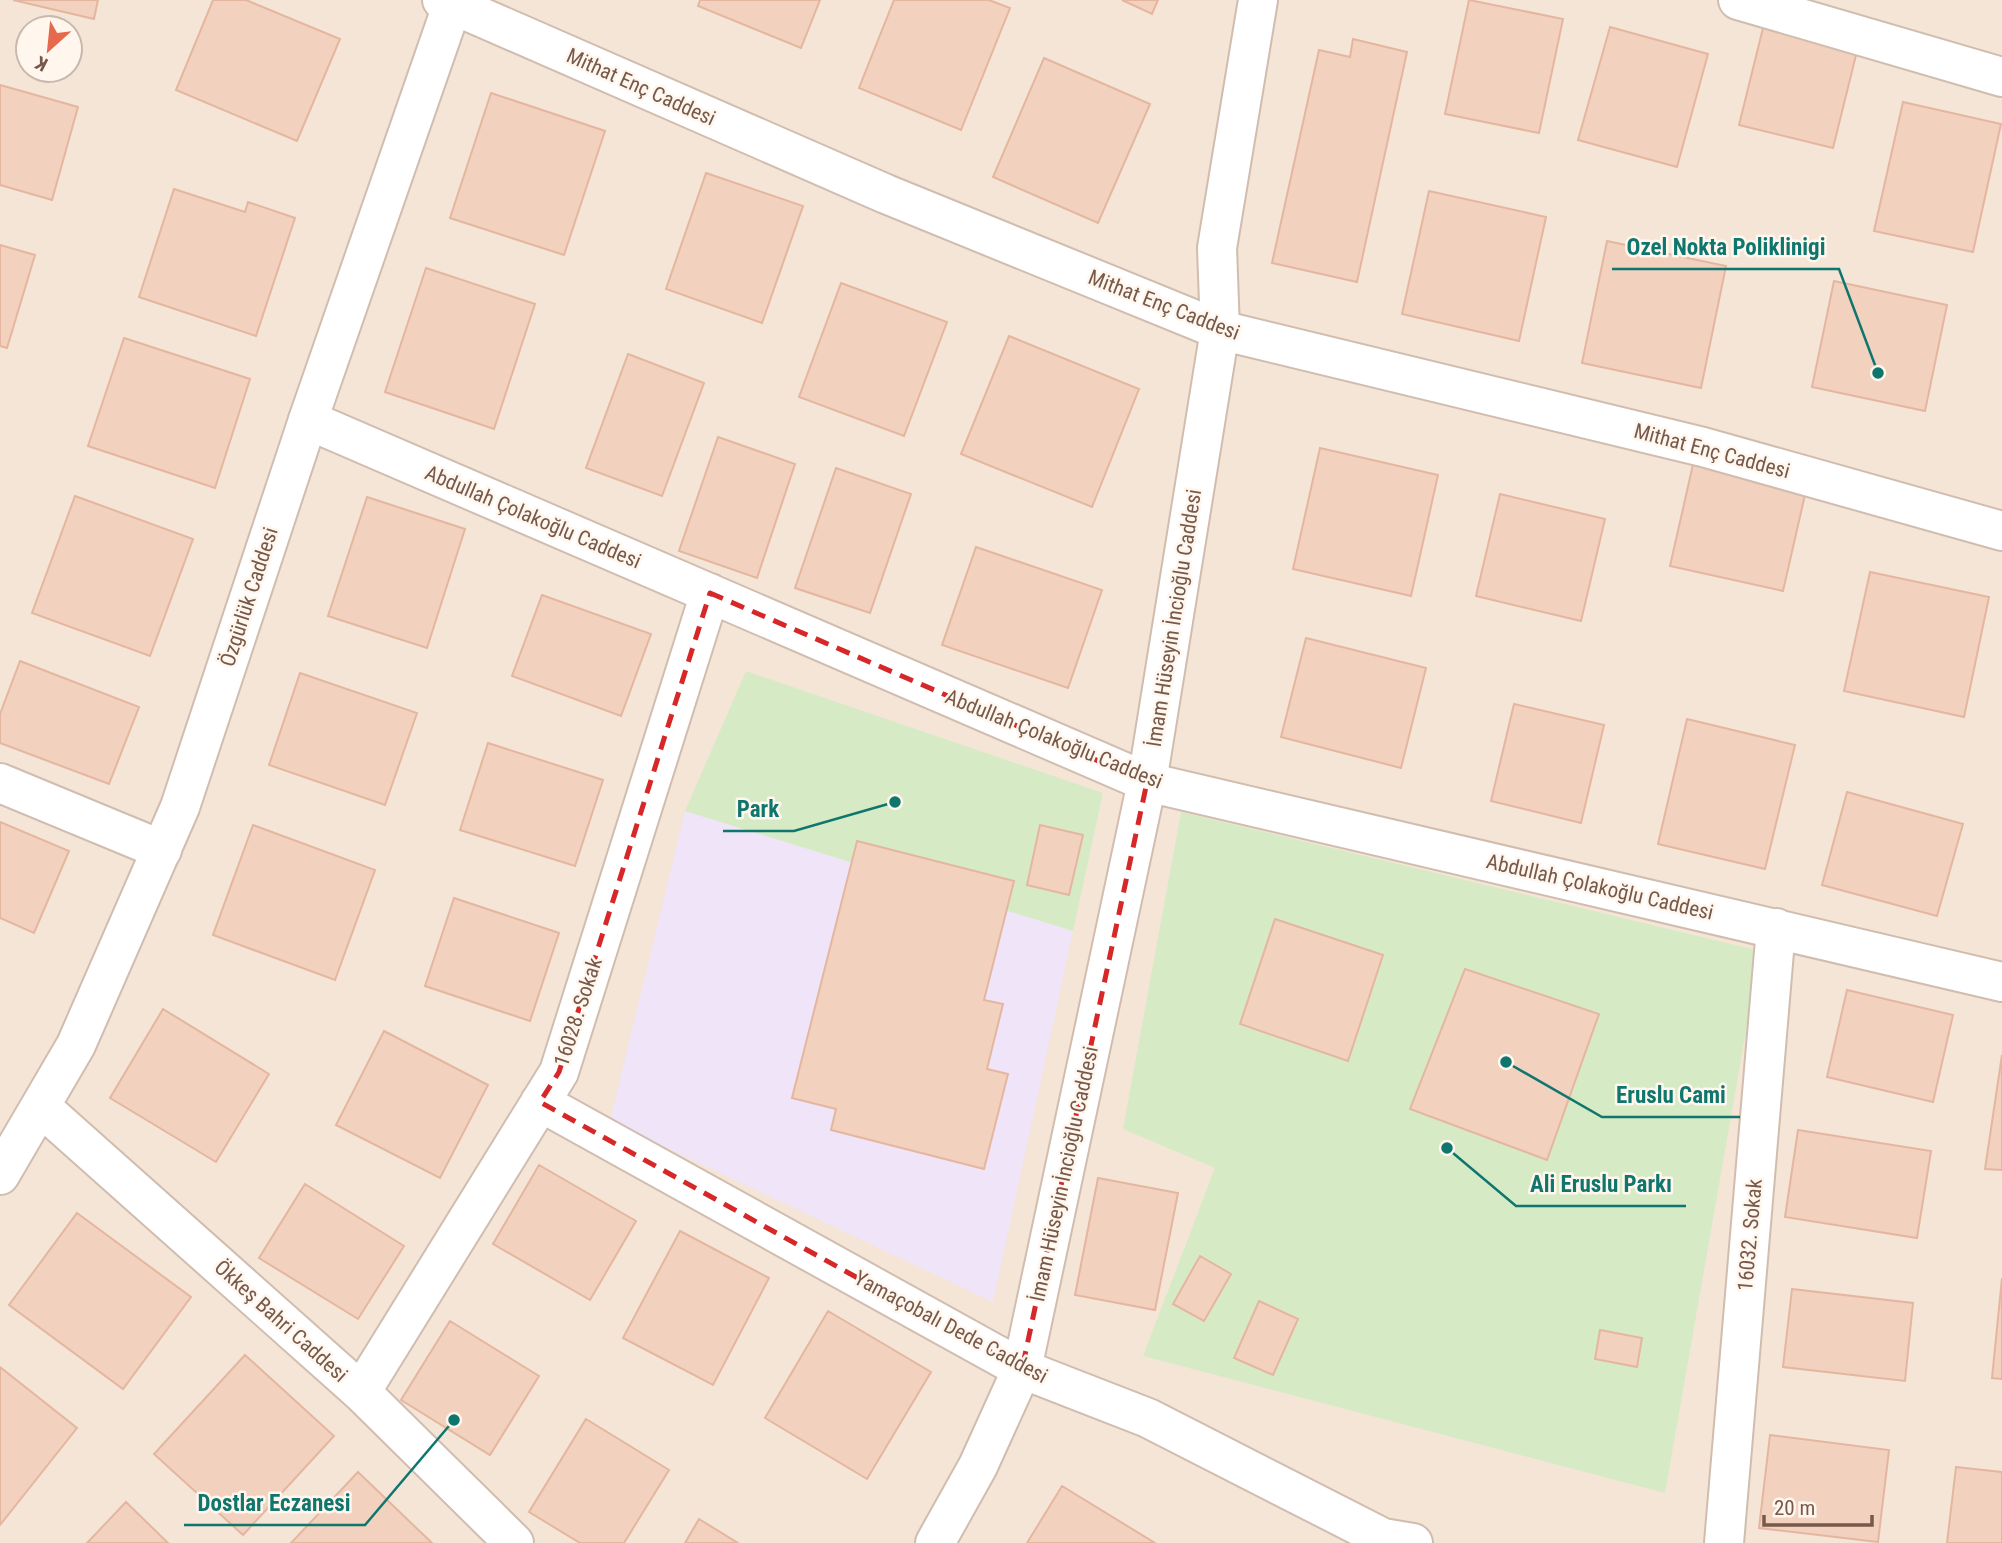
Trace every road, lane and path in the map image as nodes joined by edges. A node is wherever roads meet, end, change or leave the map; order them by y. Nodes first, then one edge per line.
1 (1258, 0) edge
2 (1738, 0) edge
3 (450, 2) edge
4 (1819, 13) edge
5 (2002, 77) edge
6 (1220, 330) junction
7 (308, 420) junction
8 (2002, 531) edge
9 (710, 593) junction
10 (1147, 782) junction
11 (0, 783) edge
12 (162, 850) junction
13 (1776, 928) junction
14 (2002, 982) edge
15 (540, 1102) junction
16 (41, 1107) junction
17 (0, 1175) edge
18 (1022, 1369) junction
19 (361, 1392) junction
20 (1392, 1541) edge
21 (514, 1543) edge
22 (935, 1543) edge
23 (1724, 1543) edge

1 - 6 street, İmam Hüseyin İncioğlu Caddesi
2 - 4 street
3 - 6 street, Mithat Enç Caddesi
3 - 7 street, Özgürlük Caddesi
4 - 5 street
6 - 8 street, Mithat Enç Caddesi
6 - 10 street, İmam Hüseyin İncioğlu Caddesi
7 - 9 street, Abdullah Çolakoğlu Caddesi
7 - 12 street, Özgürlük Caddesi
9 - 10 street, Abdullah Çolakoğlu Caddesi
9 - 15 street, 16028. Sokak
10 - 13 street, Abdullah Çolakoğlu Caddesi
10 - 18 street, İmam Hüseyin İncioğlu Caddesi
11 - 12 street
12 - 16 street, Özgürlük Caddesi
13 - 14 street, Abdullah Çolakoğlu Caddesi
13 - 23 street, 16032. Sokak
15 - 18 street, Yamaçobalı Dede Caddesi
15 - 19 street, 16028. Sokak
16 - 17 street, Özgürlük Caddesi
16 - 19 street, Ökkeş Bahri Caddesi
18 - 20 street, Yamaçobalı Dede Caddesi
18 - 22 street, İmam Hüseyin İncioğlu Caddesi
19 - 21 street, Ökkeş Bahri Caddesi

